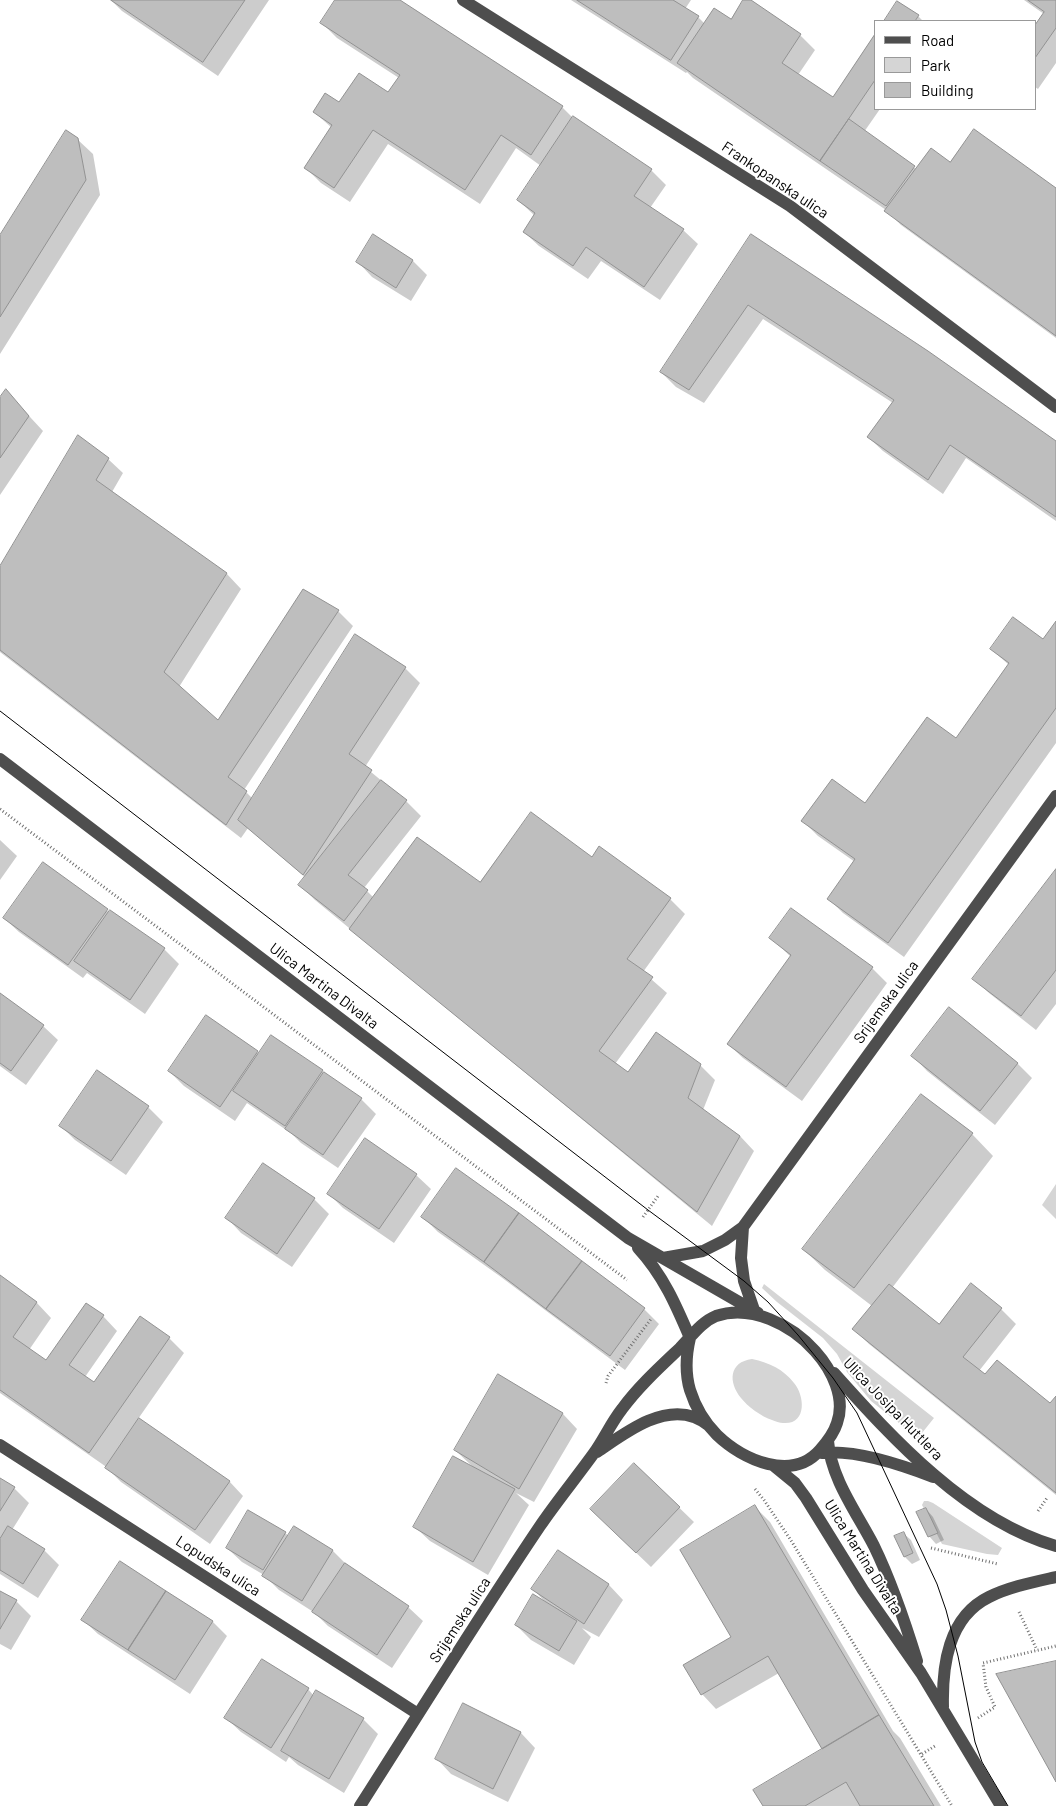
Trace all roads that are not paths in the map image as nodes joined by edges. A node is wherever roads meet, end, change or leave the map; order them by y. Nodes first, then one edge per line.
1 (462, 0) edge
2 (1056, 407) edge
3 (0, 759) edge
4 (1056, 796) edge
5 (743, 1227) junction
6 (628, 1238) junction
7 (663, 1258) junction
8 (754, 1310) junction
9 (770, 1319) junction
10 (690, 1338) junction
11 (824, 1361) junction
12 (708, 1425) junction
13 (0, 1445) edge
14 (824, 1449) junction
15 (593, 1454) junction
16 (770, 1464) junction
17 (940, 1480) junction
18 (1056, 1546) edge
19 (1056, 1578) edge
20 (921, 1673) junction
21 (943, 1710) junction
22 (418, 1714) junction
23 (360, 1806) edge
24 (1001, 1806) edge

1 - 2 street, Frankopanska ulica
3 - 6 street, Ulica Martina Divalta
4 - 5 street, Srijemska ulica
5 - 7 street, Srijemska ulica
5 - 8 street
6 - 7 street, Ulica Martina Divalta
6 - 10 street, Ulica Martina Divalta
7 - 8 street, Ulica Martina Divalta
8 - 9 street, Ulica Martina Divalta
9 - 10 street
9 - 11 street
10 - 12 street
10 - 15 street, Srijemska ulica
11 - 14 street
11 - 17 street, Ulica Josipa Huttlera
12 - 15 street, Srijemska ulica
12 - 16 street
13 - 22 street, Lopudska ulica
14 - 16 street
14 - 17 street, Ulica Josipa Huttlera
14 - 20 street, Ulica Martina Divalta
15 - 22 street, Srijemska ulica
16 - 20 street, Ulica Martina Divalta
17 - 18 street, Ulica Josipa Huttlera
19 - 21 street
20 - 21 street, Ulica Martina Divalta
21 - 24 street, Ulica Martina Divalta
22 - 23 street, Srijemska ulica

